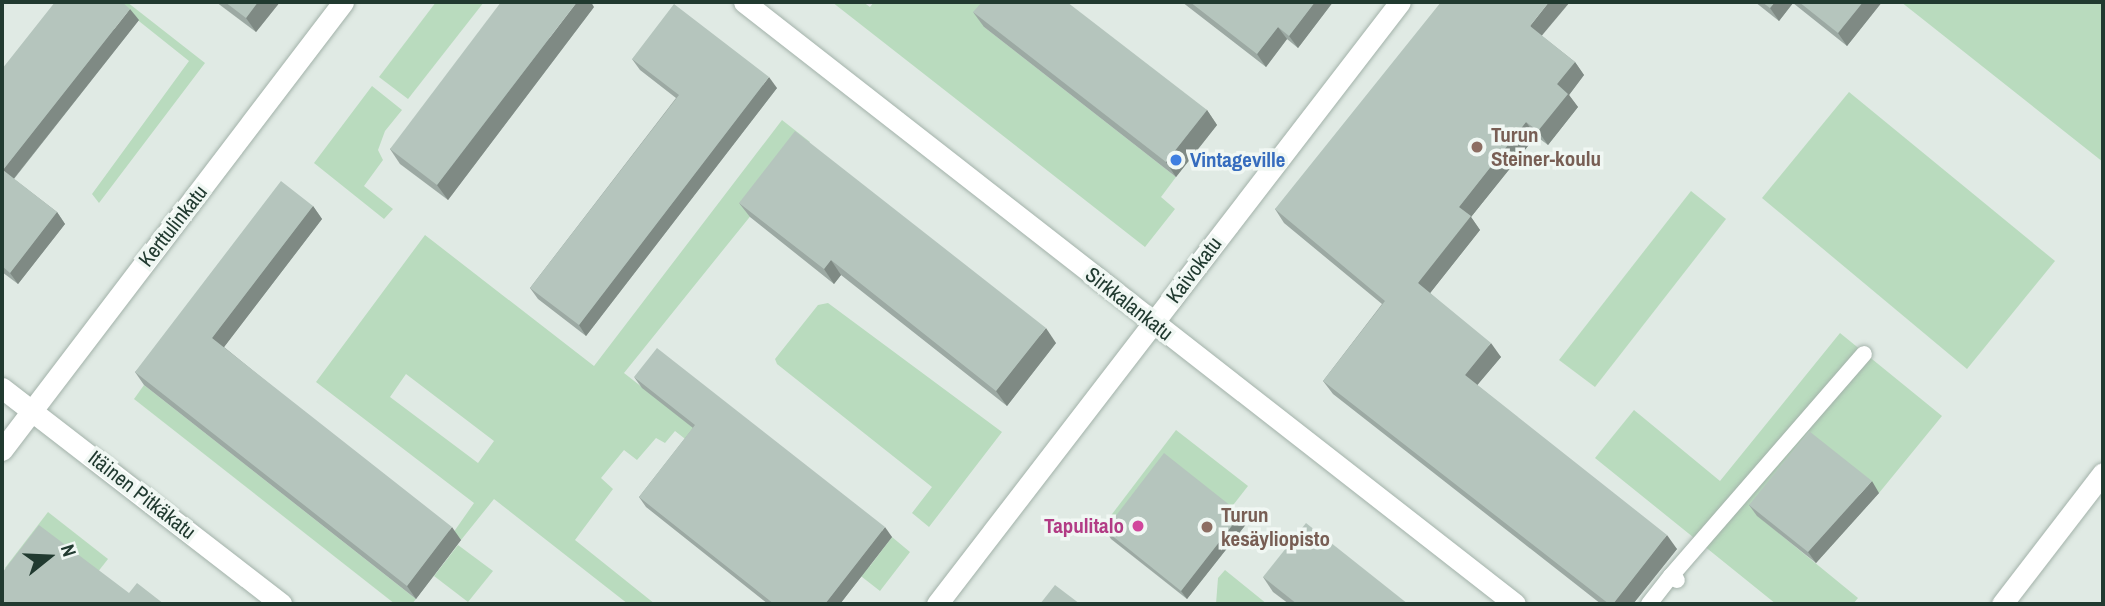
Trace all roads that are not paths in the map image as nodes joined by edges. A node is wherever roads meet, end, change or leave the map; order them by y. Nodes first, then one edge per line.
1 (343, 2) edge
2 (744, 2) edge
3 (1400, 2) edge
4 (1154, 323) junction
5 (1864, 354) dead end
6 (2, 388) edge
7 (32, 410) junction
8 (2, 450) edge
9 (2103, 473) edge
10 (281, 604) edge
11 (937, 604) edge
12 (1515, 604) edge
13 (1649, 604) edge
14 (2001, 604) edge

1 - 7 street, Kerttulinkatu
2 - 4 street, Sirkkalankatu
3 - 4 street, Kaivokatu
4 - 11 street, Kaivokatu
4 - 12 street, Sirkkalankatu
5 - 13 lane
6 - 7 street, Itäinen Pitkäkatu
7 - 8 street, Kerttulinkatu
7 - 10 street, Itäinen Pitkäkatu
9 - 14 street

